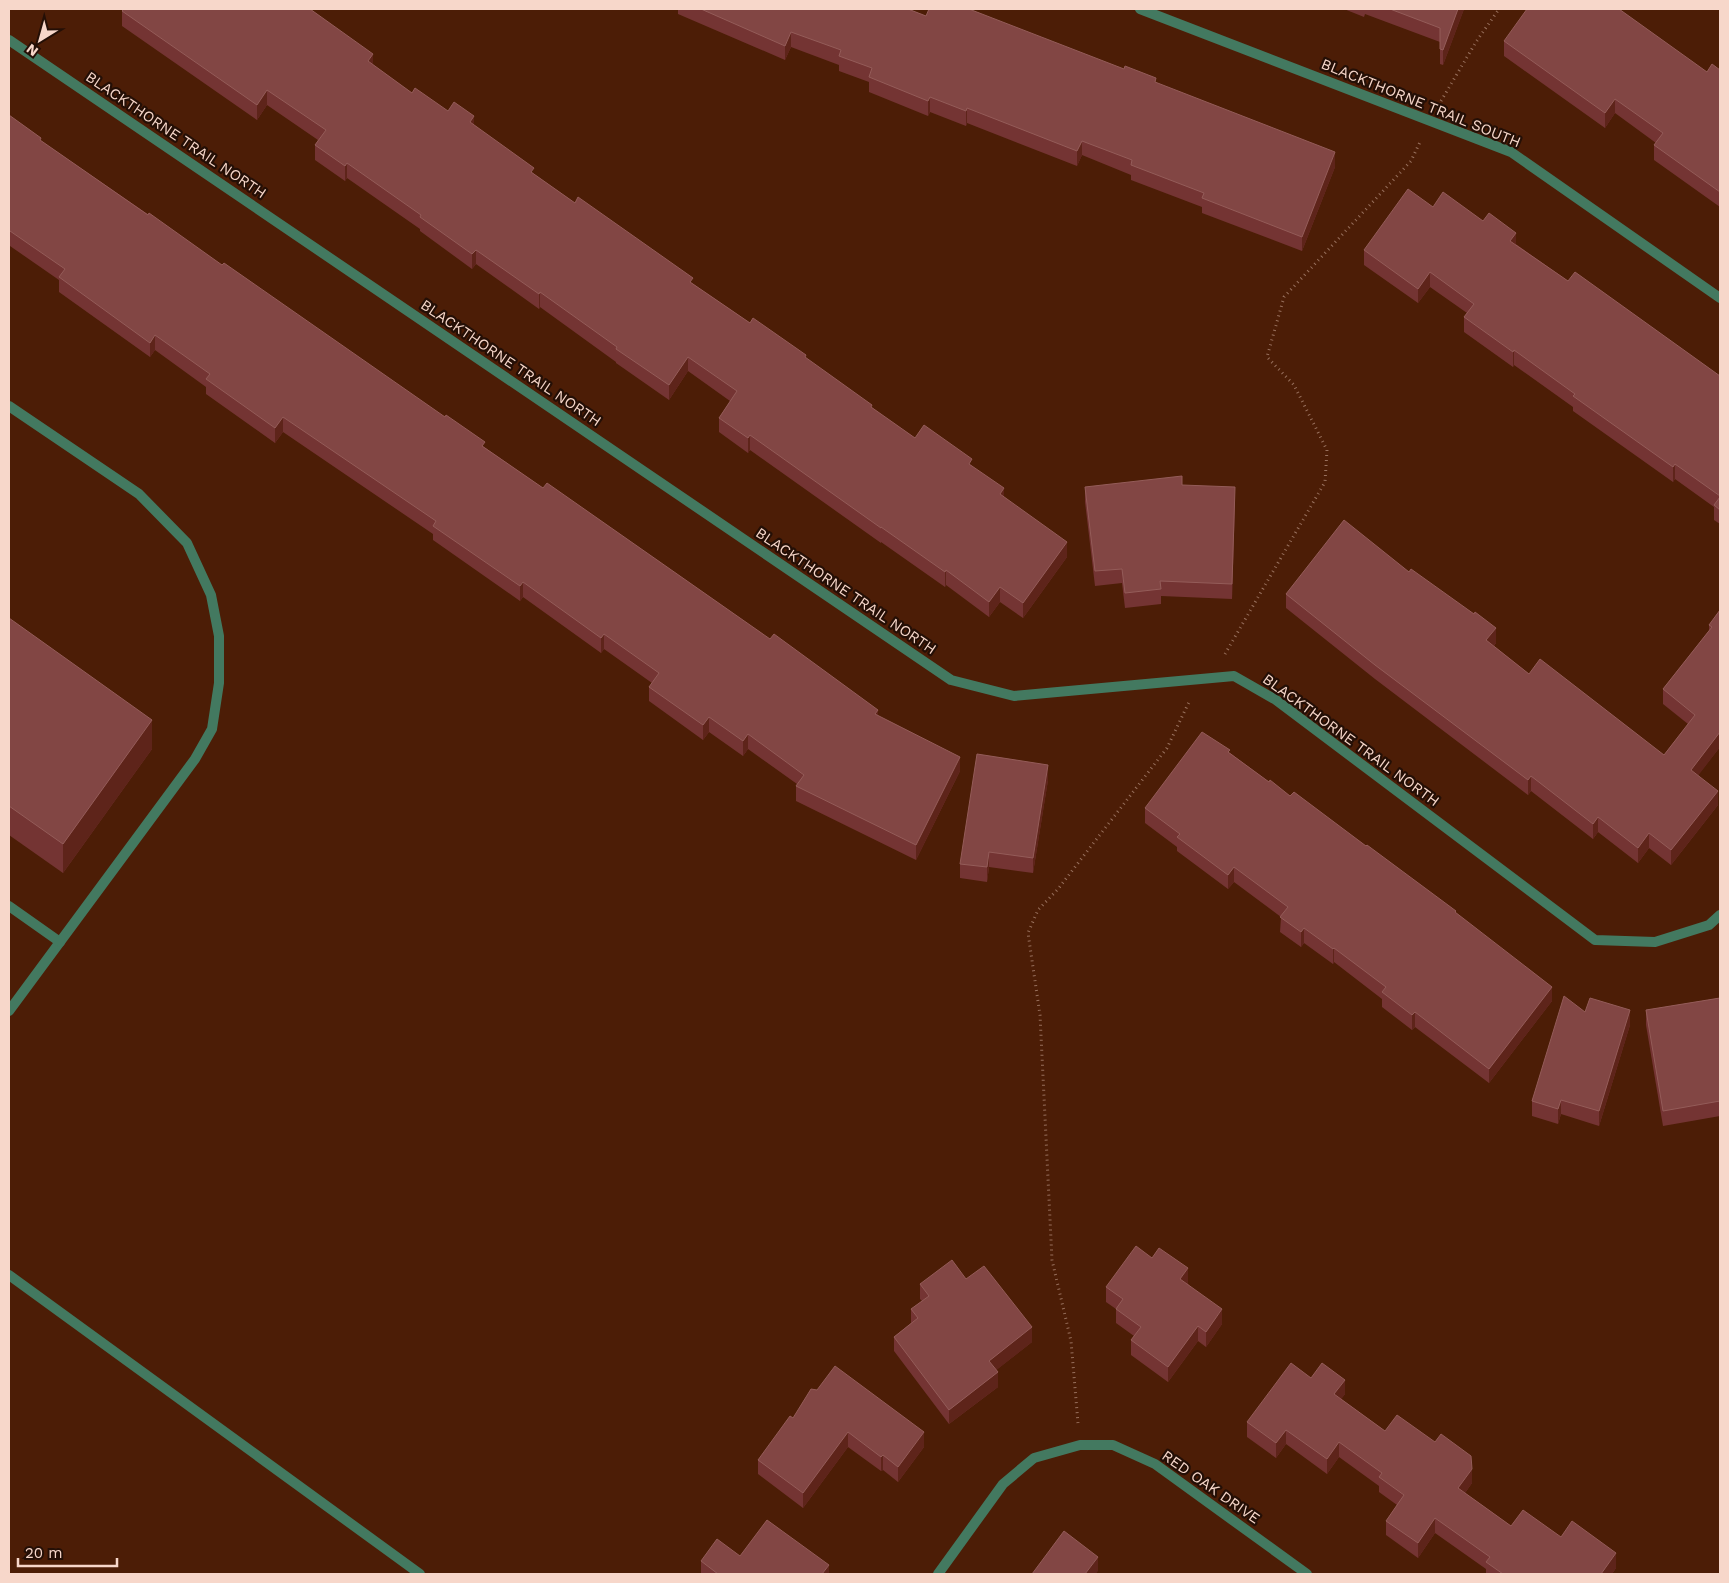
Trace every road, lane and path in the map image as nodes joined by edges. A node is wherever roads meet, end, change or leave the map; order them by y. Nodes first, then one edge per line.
1 (1140, 9) edge
2 (9, 40) edge
3 (1720, 298) edge
4 (9, 406) edge
5 (9, 906) edge
6 (1720, 915) edge
7 (60, 942) junction
8 (9, 1011) edge
9 (9, 1275) edge
10 (420, 1574) edge
11 (938, 1574) edge
12 (1307, 1574) edge

1 - 3 street, BLACKTHORNE TRAIL SOUTH
2 - 6 street, BLACKTHORNE TRAIL NORTH
4 - 7 street
5 - 7 street
7 - 8 street
9 - 10 street
11 - 12 street, RED OAK DRIVE

